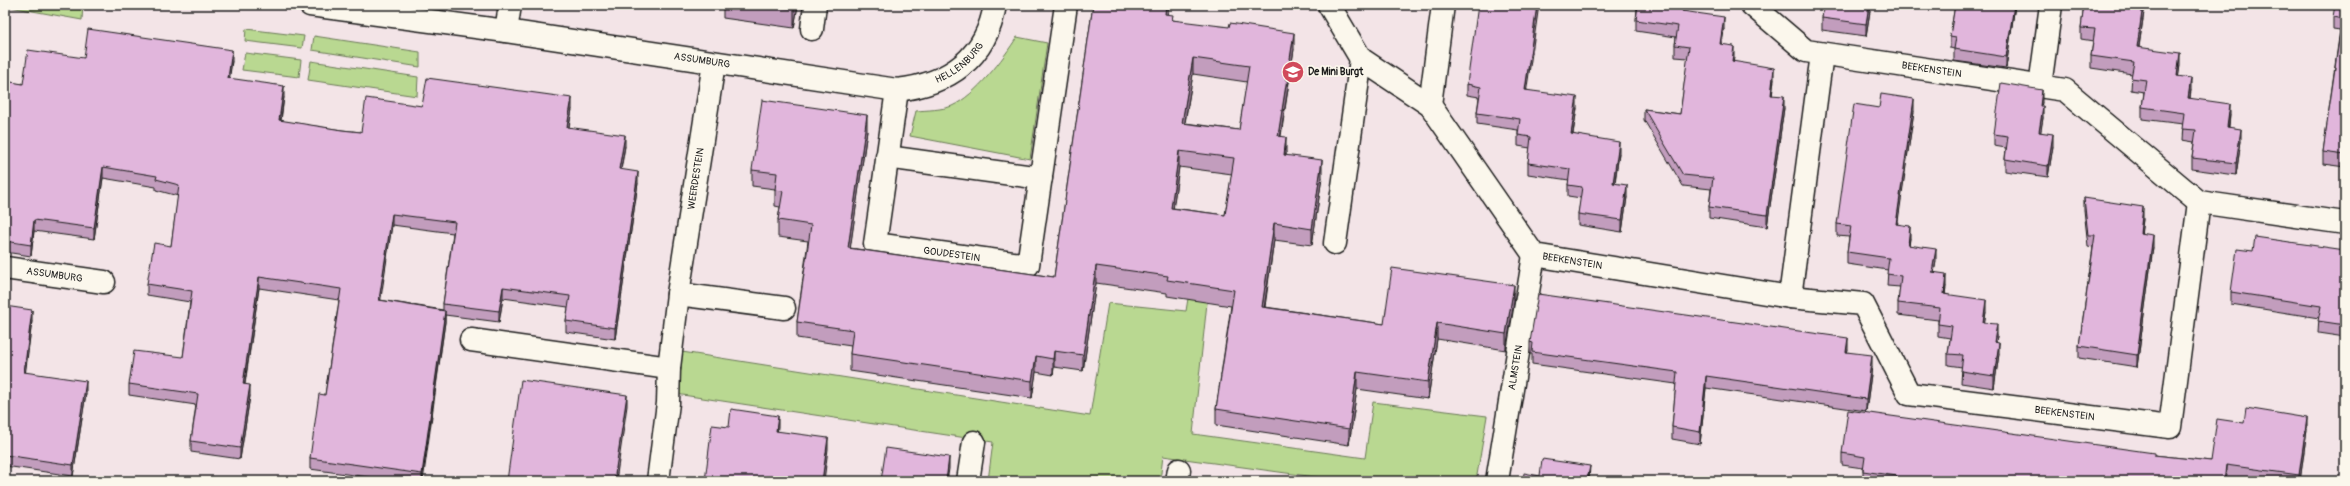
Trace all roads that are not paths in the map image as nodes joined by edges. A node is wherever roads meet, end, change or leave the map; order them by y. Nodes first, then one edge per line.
1 (310, 5) edge
2 (510, 5) edge
3 (815, 5) edge
4 (995, 5) edge
5 (1066, 5) edge
6 (1329, 5) edge
7 (1443, 5) edge
8 (1752, 5) edge
9 (2051, 5) edge
10 (812, 29) dead end
11 (506, 30) junction
12 (1822, 54) junction
13 (1361, 59) junction
14 (714, 62) junction
15 (2040, 86) junction
16 (897, 90) junction
17 (1430, 105) junction
18 (887, 157) junction
19 (1041, 178) junction
20 (2199, 202) junction
21 (2345, 223) edge
22 (1336, 242) dead end
23 (1534, 255) junction
24 (5, 268) edge
25 (104, 282) dead end
26 (678, 294) junction
27 (1790, 297) junction
28 (784, 308) dead end
29 (471, 340) dead end
30 (669, 368) junction
31 (974, 442) dead end
32 (658, 481) edge
33 (968, 481) edge
34 (1497, 481) edge

1 - 11 street, ASSUMBURG
2 - 11 street
3 - 10 street
4 - 16 street, HELLENBURG
5 - 19 street, GOUDESTEIN
6 - 13 street, BEEKENSTEIN
7 - 17 street
8 - 12 street, BEEKENSTEIN
9 - 15 street
11 - 14 street, ASSUMBURG
12 - 15 street, BEEKENSTEIN
12 - 27 street
13 - 17 street, BEEKENSTEIN
13 - 22 street
14 - 16 street, ASSUMBURG
14 - 26 street, WEERDESTEIN
15 - 20 street, BEEKENSTEIN
16 - 18 street, GOUDESTEIN
17 - 23 street, BEEKENSTEIN
18 - 19 street
18 - 19 street, GOUDESTEIN
20 - 21 street
20 - 27 street, BEEKENSTEIN
23 - 27 street, BEEKENSTEIN
23 - 34 street, ALMSTEIN
24 - 25 street, ASSUMBURG
26 - 28 street
26 - 30 street, WEERDESTEIN
29 - 30 street
30 - 32 street, WEERDESTEIN
31 - 33 street

